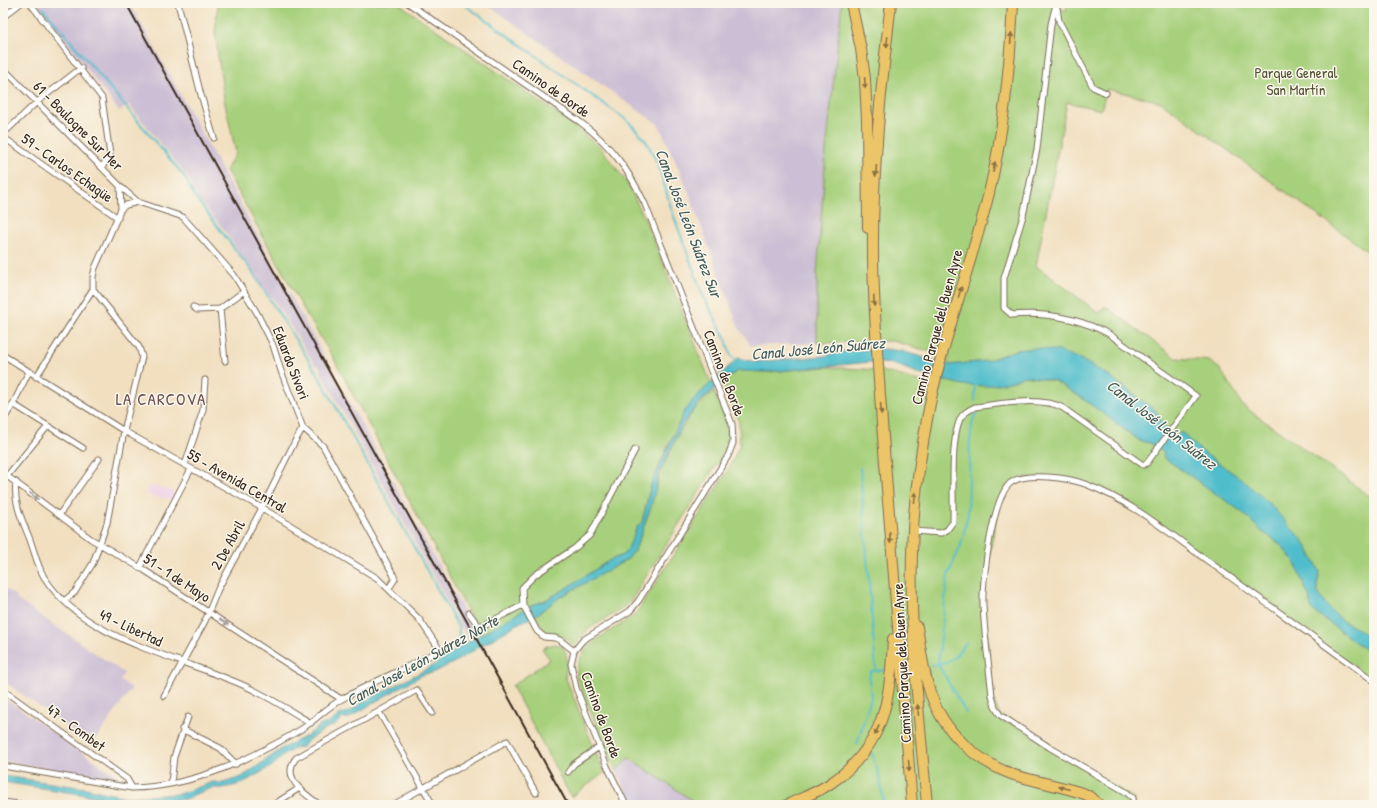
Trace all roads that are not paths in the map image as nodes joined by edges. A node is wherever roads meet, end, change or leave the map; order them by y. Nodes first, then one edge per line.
1 (21, 3) edge
2 (30, 3) edge
3 (178, 3) edge
4 (408, 3) edge
5 (851, 3) edge
6 (891, 3) edge
7 (1012, 3) edge
8 (1056, 3) edge
9 (3, 17) edge
10 (3, 68) edge
11 (80, 68) junction
12 (1106, 92) dead end
13 (38, 102) junction
14 (3, 134) edge
15 (3, 137) edge
16 (214, 138) dead end
17 (102, 167) junction
18 (120, 186) junction
19 (138, 202) junction
20 (121, 209) junction
21 (118, 218) junction
22 (873, 256) junction
23 (93, 289) junction
24 (244, 291) junction
25 (193, 307) dead end
26 (220, 309) junction
27 (3, 355) edge
28 (225, 361) dead end
29 (29, 372) junction
30 (36, 377) junction
31 (205, 380) dead end
32 (13, 404) junction
33 (3, 420) edge
34 (48, 426) junction
35 (303, 428) junction
36 (124, 431) junction
37 (84, 448) dead end
38 (635, 450) dead end
39 (99, 459) dead end
40 (185, 465) junction
41 (191, 469) junction
42 (5, 474) edge
43 (16, 482) junction
44 (262, 508) junction
45 (59, 515) junction
46 (913, 531) junction
47 (100, 544) junction
48 (140, 567) junction
49 (390, 588) junction
50 (911, 589) junction
51 (894, 595) junction
52 (64, 601) junction
53 (524, 606) junction
54 (208, 612) junction
55 (469, 613) dead end
56 (574, 651) junction
57 (182, 663) junction
58 (1374, 681) edge
59 (3, 690) edge
60 (164, 696) dead end
61 (341, 699) junction
62 (379, 712) junction
63 (432, 713) dead end
64 (188, 717) dead end
65 (311, 723) junction
66 (182, 729) junction
67 (599, 747) junction
68 (236, 764) junction
69 (3, 766) edge
70 (568, 772) dead end
71 (171, 783) junction
72 (132, 788) junction
73 (423, 788) junction
74 (298, 789) junction
75 (536, 793) dead end
76 (4, 803) edge
77 (26, 805) edge
78 (273, 805) edge
79 (320, 805) edge
80 (393, 805) edge
81 (433, 805) edge
82 (626, 805) edge
83 (787, 805) edge
84 (912, 805) edge
85 (927, 805) edge
86 (1099, 805) edge
87 (1134, 805) edge

1 - 9 street
2 - 11 street
3 - 16 street
4 - 56 street, Camino de Borde
5 -> 22 highway
6 -> 22 highway, Camino Parque del Buen Ayre
46 -> 7 highway, Camino Parque del Buen Ayre
8 - 12 street
8 - 46 street
10 - 13 street, 61 - Boulogne Sur Mer
11 - 13 street
11 - 17 street
13 - 14 street
13 - 17 street, 61 - Boulogne Sur Mer
15 - 21 street, 59 - Carlos Echagüe
17 - 18 street, 61 - Boulogne Sur Mer
18 - 19 street, Eduardo Sivori
18 - 20 street, 61 - Boulogne Sur Mer
19 - 20 street
19 - 24 street, Eduardo Sivori
20 - 21 street, 61 - Boulogne Sur Mer
21 - 23 street, 61 - Boulogne Sur Mer
22 -> 51 highway, Camino Parque del Buen Ayre
23 - 30 street, 61 - Boulogne Sur Mer
23 - 36 street
24 - 26 street
24 - 35 street, Eduardo Sivori
25 - 26 street
26 - 28 street
27 - 29 street, 55 - Avenida Central
29 - 30 street, 55 - Avenida Central
29 - 32 street
30 - 36 street, 55 - Avenida Central
31 - 40 street
32 - 33 street
32 - 34 street
34 - 37 street
34 - 42 street
35 - 44 street, 2 De Abril
35 - 49 street, Eduardo Sivori
36 - 40 street, 55 - Avenida Central
36 - 47 street
38 - 53 street
39 - 45 street
40 - 41 street, 55 - Avenida Central
41 - 44 street, 55 - Avenida Central
41 - 48 street
42 - 43 street, 51 - 1 de Mayo
43 -> 45 street, 51 - 1 de Mayo
43 - 52 street, 49 - Libertad
44 - 49 street, 55 - Avenida Central
44 - 54 street, 2 De Abril
45 - 47 street, 51 - 1 de Mayo
46 - 50 highway, Camino Parque del Buen Ayre
47 - 48 street, 51 - 1 de Mayo
47 - 52 street
48 - 54 street, 51 - 1 de Mayo
49 - 61 street, 55 - Avenida Central
85 -> 50 highway, Camino Parque del Buen Ayre
86 -> 50 highway
51 -> 83 highway
51 -> 84 highway, Camino Parque del Buen Ayre
52 - 57 street, 49 - Libertad
53 - 55 street
53 - 56 street
54 - 57 street, 2 De Abril
54 -> 61 street, 51 - 1 de Mayo
56 - 67 street, Camino de Borde
57 - 60 street, 2 De Abril
57 - 65 street, 49 - Libertad
58 - 87 street
59 - 72 street, 47 - Combet
61 - 65 street
62 - 63 street
62 - 73 street
62 - 74 street
64 - 66 street
65 - 68 street
66 - 68 street
66 - 71 street
67 - 70 street
67 - 82 street, Camino de Borde
68 - 71 street
69 - 72 street
71 - 72 street
73 - 75 street
73 - 80 street
73 - 81 street
74 - 78 street
74 - 79 street
76 - 77 street

